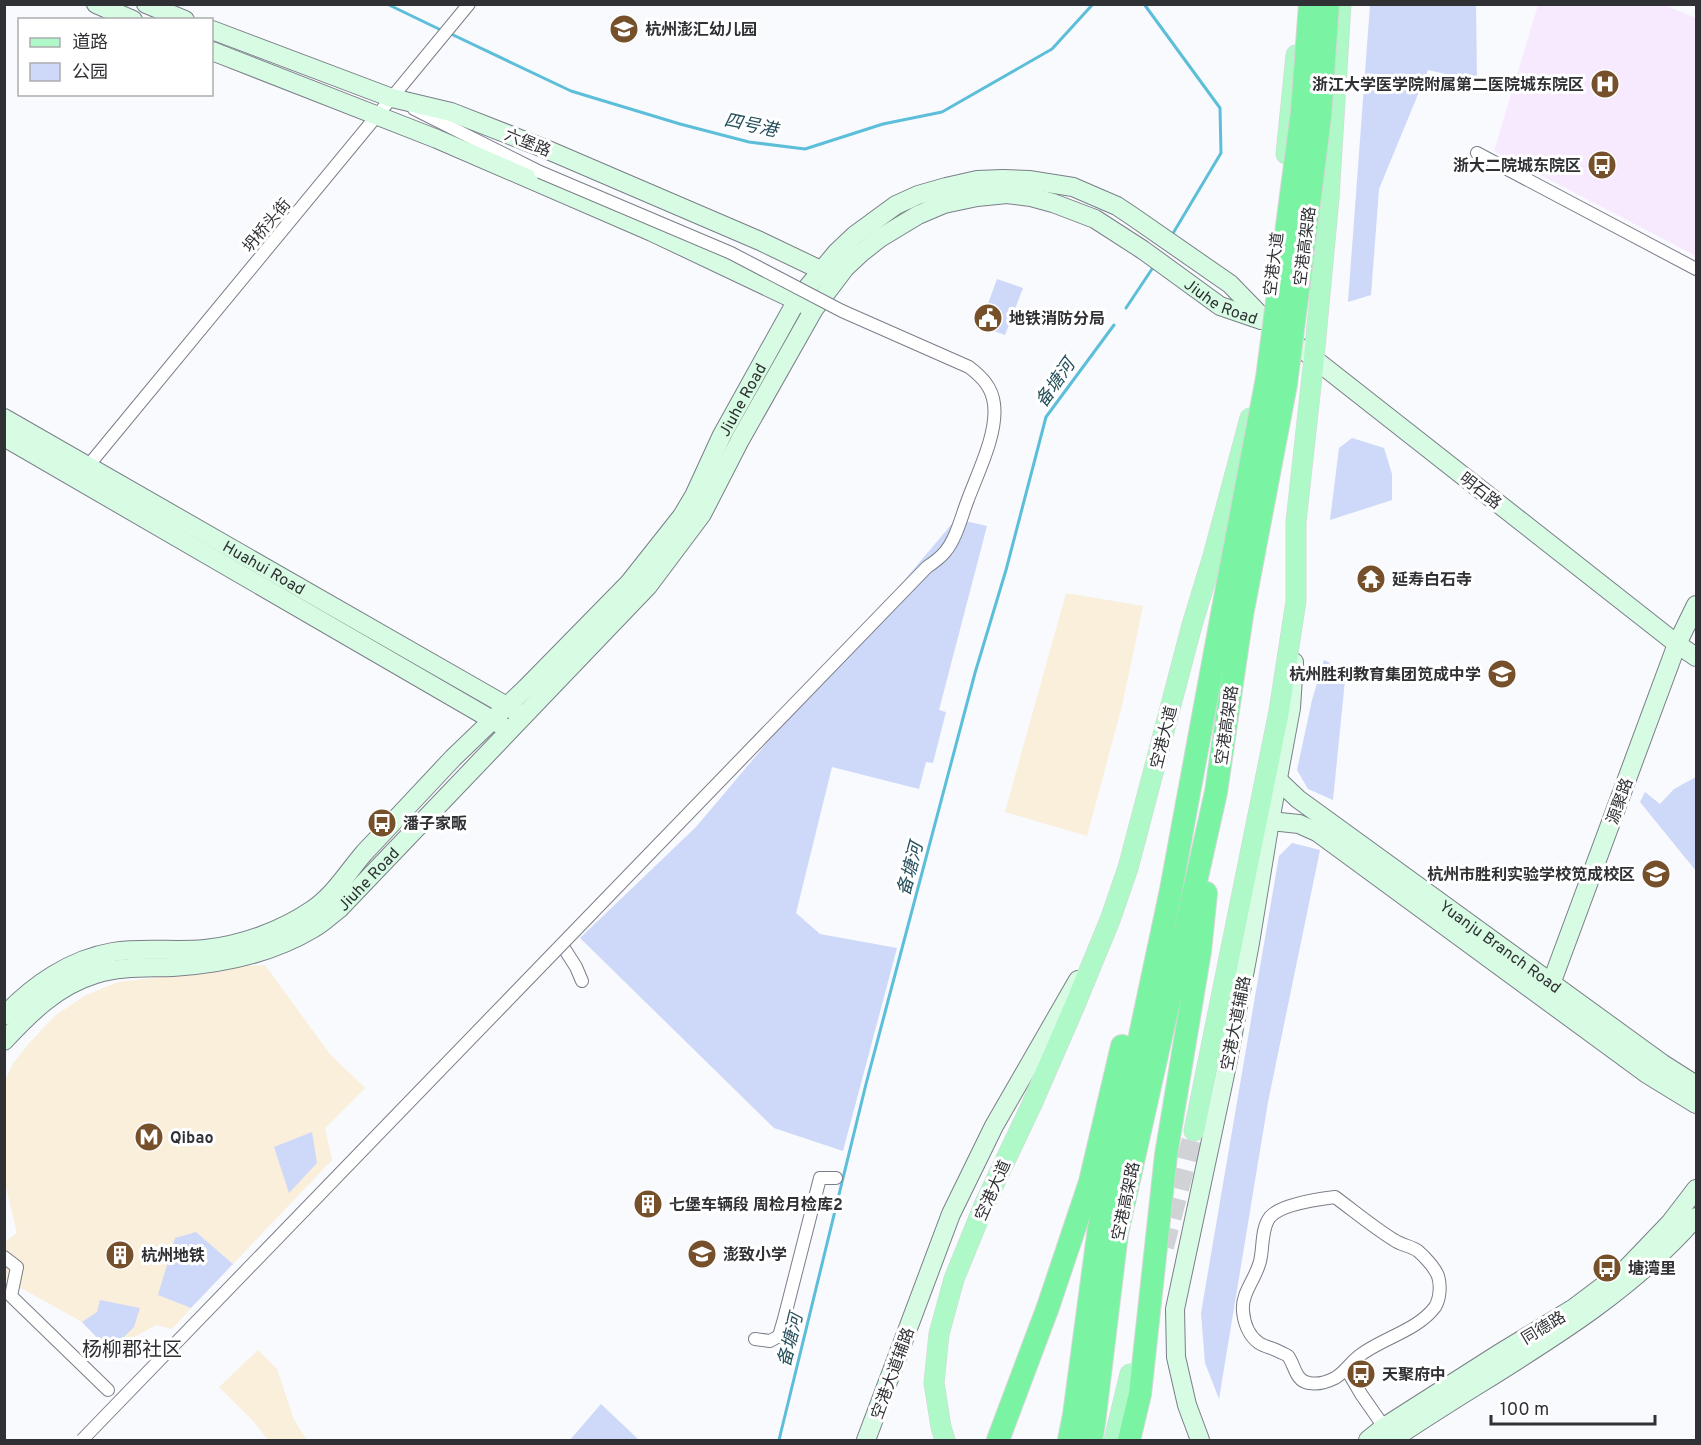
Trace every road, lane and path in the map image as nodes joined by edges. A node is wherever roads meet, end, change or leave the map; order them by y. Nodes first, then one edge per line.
1 (96, 4) edge
2 (146, 4) edge
3 (1300, 4) edge
4 (1310, 4) edge
5 (1328, 4) edge
6 (1341, 4) edge
7 (467, 7) edge
8 (128, 18) edge
9 (180, 18) edge
10 (213, 30) edge
11 (213, 51) edge
12 (392, 98) junction
13 (377, 116) junction
14 (437, 139) junction
15 (1477, 153) dead end
16 (540, 172) junction
17 (1696, 269) edge
18 (830, 274) junction
19 (797, 300) junction
20 (814, 309) junction
21 (1266, 321) junction
22 (1314, 358) junction
23 (4, 418) edge
24 (4, 437) edge
25 (88, 466) junction
26 (1296, 601) junction
27 (1696, 604) edge
28 (1233, 612) junction
29 (1677, 644) junction
30 (1696, 657) edge
31 (507, 706) junction
32 (524, 716) junction
33 (492, 720) junction
34 (510, 730) junction
35 (1278, 780) junction
36 (1216, 792) junction
37 (1270, 821) junction
38 (1171, 890) junction
39 (1110, 920) junction
40 (562, 945) junction
41 (582, 981) dead end
42 (1548, 991) junction
43 (4, 1016) edge
44 (6, 1037) edge
45 (1696, 1085) edge
46 (1696, 1104) edge
47 (1194, 1131) tunnel mouth
48 (836, 1178) dead end
49 (1696, 1189) edge
50 (1696, 1217) edge
51 (4, 1257) edge
52 (754, 1339) dead end
53 (1347, 1370) junction
54 (1135, 1384) junction
55 (108, 1390) dead end
56 (1388, 1434) edge
57 (82, 1440) edge
58 (866, 1440) edge
59 (945, 1440) edge
60 (998, 1440) edge
61 (1069, 1440) edge
62 (1091, 1440) edge
63 (1114, 1440) edge
64 (1129, 1440) edge
65 (1141, 1440) edge
66 (1200, 1440) edge
67 (1368, 1440) edge

1 - 8 street
2 - 9 street
3 - 21 main road, 空港大道
4 - 28 highway, 空港高架路, bridge
5 - 28 highway, 空港高架路, bridge
6 - 22 main road
7 - 12 street, 坍桥头街
10 - 12 street, 六堡路
11 - 13 street, 六堡路
12 - 13 street, 坍桥头街
12 - 16 street
12 - 18 street, 六堡路
13 - 14 street, 六堡路
13 - 25 street, 坍桥头街
14 - 16 street
14 - 19 street, 六堡路
15 - 17 street
16 - 40 street, bridge
18 - 19 street, Jiuhe Road
18 - 20 street, Jiuhe Road
18 - 21 street, Jiuhe Road
18 - 21 street, Jiuhe Road
19 - 20 street, 六堡路
19 - 31 street, Jiuhe Road
20 - 32 street, Jiuhe Road
21 - 22 street, 明石路
21 - 39 main road, 空港大道
22 - 26 main road
22 - 29 street, 明石路
23 - 25 street, Huahui Road
24 - 33 street, Huahui Road
25 - 31 street, Huahui Road
26 - 35 street, 空港大道辅路
26 - 47 main road
27 - 29 street, 源聚路
28 - 36 highway, 空港高架路
28 - 38 highway, 空港高架路
29 - 30 street, 明石路
29 - 42 street, 源聚路
31 - 32 street, Huahui Road
31 - 33 street, Jiuhe Road
32 - 34 street, Jiuhe Road
33 - 34 street, Huahui Road
33 - 43 street, Jiuhe Road
34 - 44 street, Jiuhe Road
35 - 37 street, 空港大道辅路
35 - 42 street, Yuanju Branch Road
36 - 54 highway
36 - 62 highway, 空港高架路
37 - 42 street, Yuanju Branch Road
37 - 66 street, 空港大道辅路
38 - 60 highway
38 - 61 highway, 空港高架路
39 - 58 street, 空港大道辅路
39 - 59 main road, 空港大道
40 - 41 street
40 - 57 street, bridge
42 - 45 street, Yuanju Branch Road
42 - 46 street, Yuanju Branch Road
48 - 52 street
49 - 56 street, 同德路
50 - 56 street, 同德路
51 - 55 street
53 - 53 street
53 - 56 street
54 - 63 main road
54 - 64 highway
54 - 65 highway
56 - 67 street, 同德路

